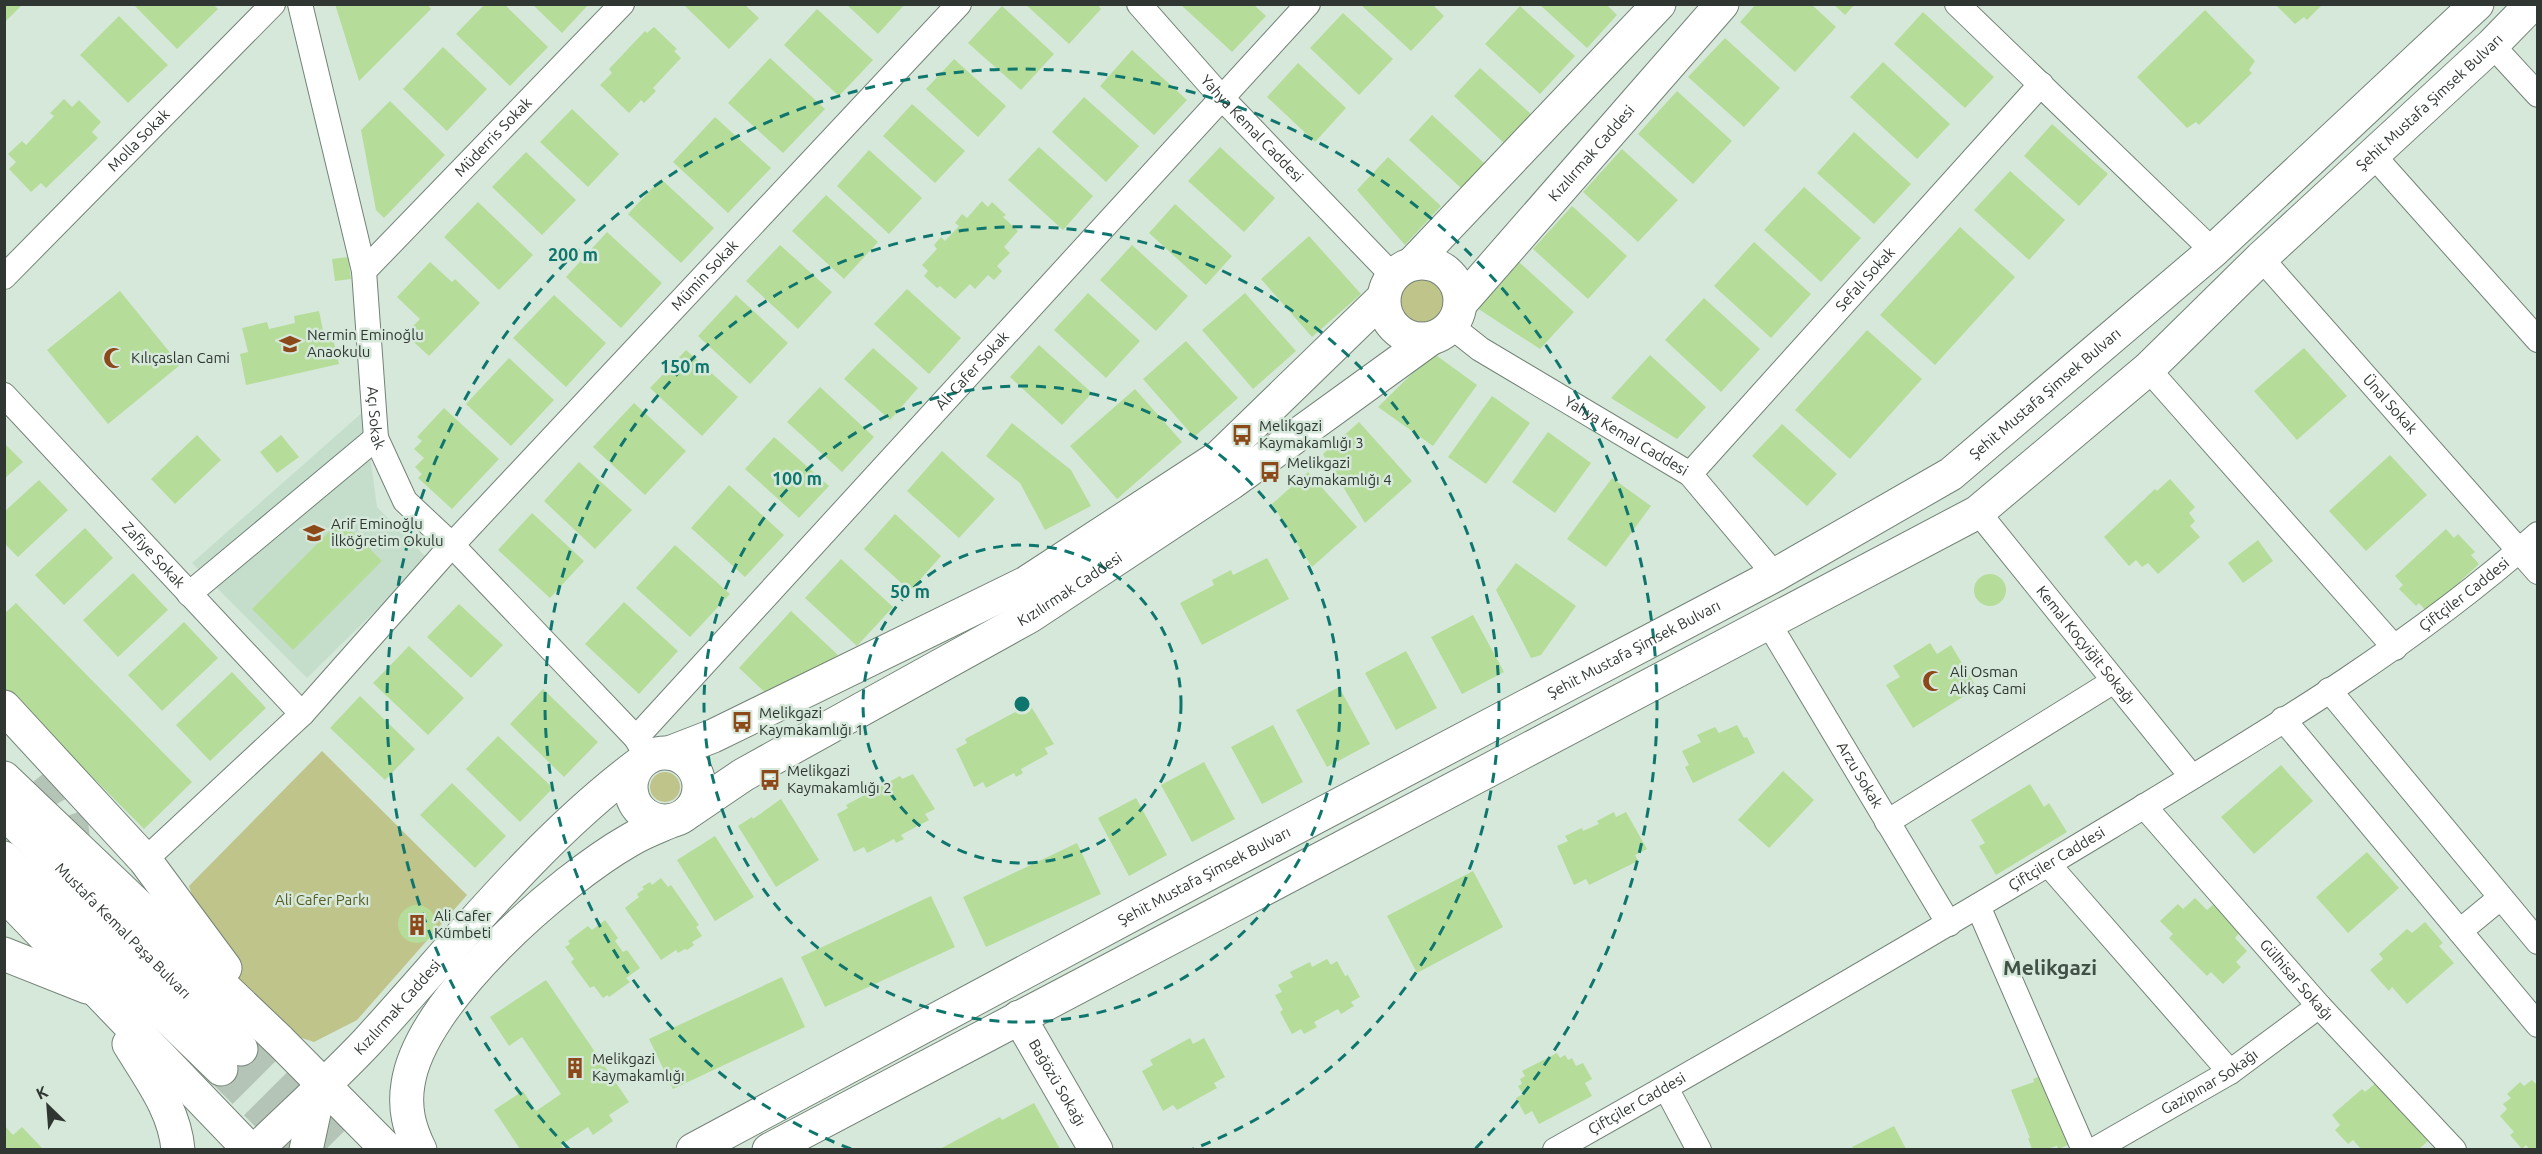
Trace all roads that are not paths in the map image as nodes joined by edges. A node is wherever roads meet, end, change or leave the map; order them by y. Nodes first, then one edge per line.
1 (273, 4) edge
2 (300, 4) edge
3 (622, 4) edge
4 (958, 4) edge
5 (1139, 4) edge
6 (1308, 4) edge
7 (1659, 4) edge
8 (1722, 4) edge
9 (1957, 4) edge
10 (2477, 4) edge
11 (2532, 4) edge
12 (2492, 45) junction
13 (2041, 84) junction
14 (2538, 95) edge
15 (1221, 97) junction
16 (2373, 155) junction
17 (2213, 252) junction
18 (2261, 258) junction
19 (364, 271) junction
20 (4, 277) edge
21 (1396, 279) junction
22 (1447, 323) junction
23 (2538, 340) edge
24 (2148, 369) junction
25 (4, 395) edge
26 (376, 438) junction
27 (1690, 474) junction
28 (1978, 512) junction
29 (2538, 534) edge
30 (452, 545) junction
31 (2518, 551) junction
32 (2538, 572) edge
33 (1775, 575) junction
34 (189, 594) junction
35 (1769, 624) junction
36 (2395, 648) junction
37 (2114, 681) junction
38 (2329, 690) junction
39 (4, 707) edge
40 (302, 714) junction
41 (2283, 719) junction
42 (4, 738) edge
43 (648, 753) junction
44 (43, 774) tunnel mouth
45 (2192, 777) junction
46 (4, 778) edge
47 (2144, 806) junction
48 (4, 812) edge
49 (680, 816) junction
50 (1887, 822) junction
51 (4, 858) edge
52 (145, 860) junction
53 (2048, 864) junction
54 (4, 894) edge
55 (2500, 897) junction
56 (1978, 906) junction
57 (1949, 924) junction
58 (2460, 931) junction
59 (2538, 942) edge
60 (4, 954) edge
61 (96, 991) junction
62 (2319, 1006) junction
63 (1019, 1017) junction
64 (2538, 1025) edge
65 (280, 1041) junction
66 (2230, 1072) junction
67 (323, 1084) junction
68 (1666, 1088) junction
69 (178, 1149) edge
70 (250, 1149) edge
71 (256, 1149) edge
72 (306, 1149) edge
73 (388, 1149) edge
74 (420, 1149) edge
75 (693, 1149) edge
76 (769, 1149) edge
77 (1096, 1149) edge
78 (1556, 1149) edge
79 (1699, 1149) edge
80 (2084, 1149) edge
81 (2094, 1149) edge
82 (2454, 1149) edge

1 - 20 street, Molla Sokak
2 - 19 street, Açı Sokak
3 - 19 street, Müderris Sokak
4 - 30 street, Mümin Sokak
5 - 15 street, Yahya Kemal Caddesi
6 - 15 street, Ali Cafer Sokak
7 - 21 main road, Kızılırmak Caddesi
8 - 22 main road, Kızılırmak Caddesi
9 - 13 street
10 - 17 main road, Şehit Mustafa Şimsek Bulvarı
11 - 12 main road, Şehit Mustafa Şimsek Bulvarı
12 - 14 street
12 - 16 main road, Şehit Mustafa Şimsek Bulvarı
13 - 17 street
13 - 27 street, Sefalı Sokak
15 - 21 street, Yahya Kemal Caddesi
15 - 43 street, Ali Cafer Sokak
16 - 18 main road, Şehit Mustafa Şimsek Bulvarı
16 - 23 street
17 - 33 main road, Şehit Mustafa Şimsek Bulvarı
18 - 24 main road, Şehit Mustafa Şimsek Bulvarı
18 - 31 street, Ünal Sokak
19 - 26 street, Açı Sokak
21 - 22 main road
21 - 22 main road
21 - 43 main road, Kızılırmak Caddesi
22 - 27 street, Yahya Kemal Caddesi
22 - 49 main road, Kızılırmak Caddesi
24 - 28 main road, Şehit Mustafa Şimsek Bulvarı
24 - 36 street
25 - 34 street, Zafiye Sokak
26 - 30 street, Açı Sokak
26 - 34 street
27 - 33 street, Yahya Kemal Caddesi
28 - 35 main road, Şehit Mustafa Şimsek Bulvarı
28 - 37 street, Kemal Koçyiğit Sokağı
29 - 31 street, Çiftçiler Caddesi
30 - 40 street, Mümin Sokak
30 - 43 street, Açı Sokak
31 - 32 street, Ünal Sokak
31 - 36 street, Çiftçiler Caddesi
33 - 75 main road, Şehit Mustafa Şimsek Bulvarı
34 - 40 street, Zafiye Sokak
35 - 50 street, Arzu Sokak
35 - 63 main road, Şehit Mustafa Şimsek Bulvarı
36 - 38 street, Çiftçiler Caddesi
37 - 45 street, Kemal Koçyiğit Sokağı
37 - 50 street
38 - 41 street, Çiftçiler Caddesi
38 - 55 street
39 - 52 main road
40 - 52 street, Mümin Sokak
41 - 45 street, Çiftçiler Caddesi
41 - 58 street
42 - 44 main road
43 - 49 main road
43 - 49 main road
43 - 67 main road, Kızılırmak Caddesi
45 - 47 street, Çiftçiler Caddesi
46 - 65 main road
47 - 53 street, Çiftçiler Caddesi
47 - 62 street, Gülhisar Sokağı
48 - 51 main road, Mustafa Kemal Paşa Bulvarı
49 - 74 main road, Kızılırmak Caddesi
50 - 57 street, Arzu Sokak
52 - 65 main road
53 - 56 street, Çiftçiler Caddesi
53 - 66 street
54 - 61 main road
55 - 58 street
55 - 59 street
56 - 57 street, Çiftçiler Caddesi
56 - 80 street
57 - 68 street, Çiftçiler Caddesi
58 - 64 street
60 - 61 main road
61 - 69 main road
61 - 70 main road
62 - 66 street, Gazipınar Sokağı
62 - 82 street, Gülhisar Sokağı
63 - 76 main road, Şehit Mustafa Şimsek Bulvarı
63 - 77 main road, Bağözü Sokağı
65 - 67 main road
66 - 81 street, Gazipınar Sokağı
67 - 71 main road, Kızılırmak Caddesi
67 - 72 main road
67 - 73 main road
68 - 78 street, Çiftçiler Caddesi
68 - 79 street

